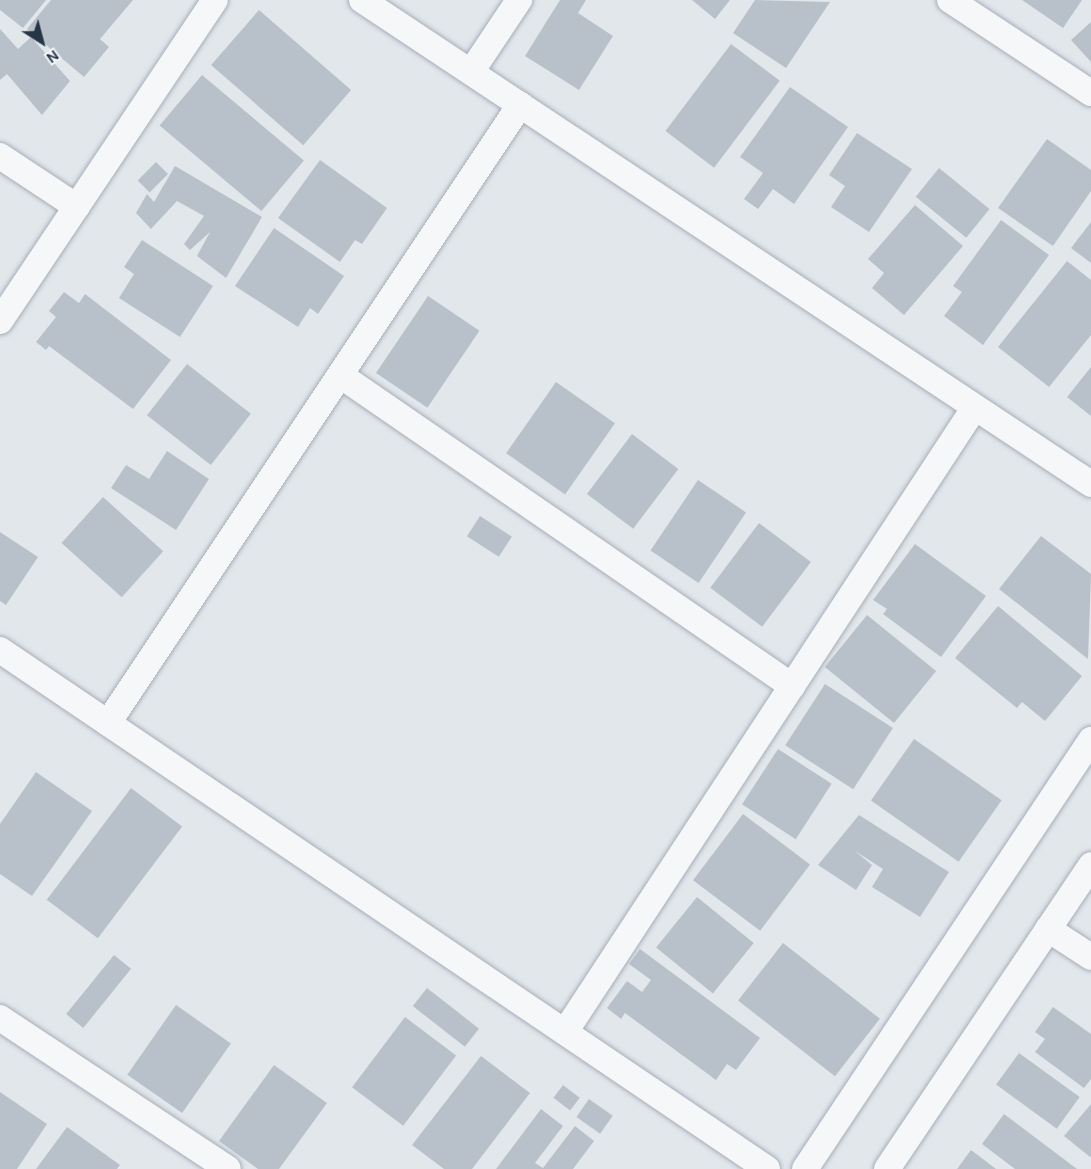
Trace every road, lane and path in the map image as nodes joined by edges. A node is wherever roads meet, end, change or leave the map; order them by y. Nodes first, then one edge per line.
1 (215, 0) edge
2 (362, 0) edge
3 (519, 0) edge
4 (950, 0) edge
5 (471, 72) junction
6 (1091, 93) edge
7 (520, 105) junction
8 (0, 156) edge
9 (76, 207) junction
10 (0, 321) edge
11 (340, 375) junction
12 (975, 407) junction
13 (1091, 484) edge
14 (0, 650) edge
15 (792, 686) junction
16 (108, 723) junction
17 (1091, 740) edge
18 (1091, 865) edge
19 (1048, 929) junction
20 (1091, 957) edge
21 (0, 1018) edge
22 (565, 1032) junction
23 (228, 1169) edge
24 (767, 1169) edge
25 (806, 1169) edge
26 (887, 1169) edge

1 - 9 street
2 - 5 street
3 - 5 street
4 - 6 street
5 - 7 street
7 - 11 street
7 - 12 street
8 - 9 street
9 - 10 street
11 - 15 street
11 - 16 street
12 - 13 street
12 - 15 street
14 - 16 street
15 - 22 street
16 - 22 street
17 - 25 street
18 - 19 street
19 - 20 street
19 - 26 street
21 - 23 street
22 - 24 street

